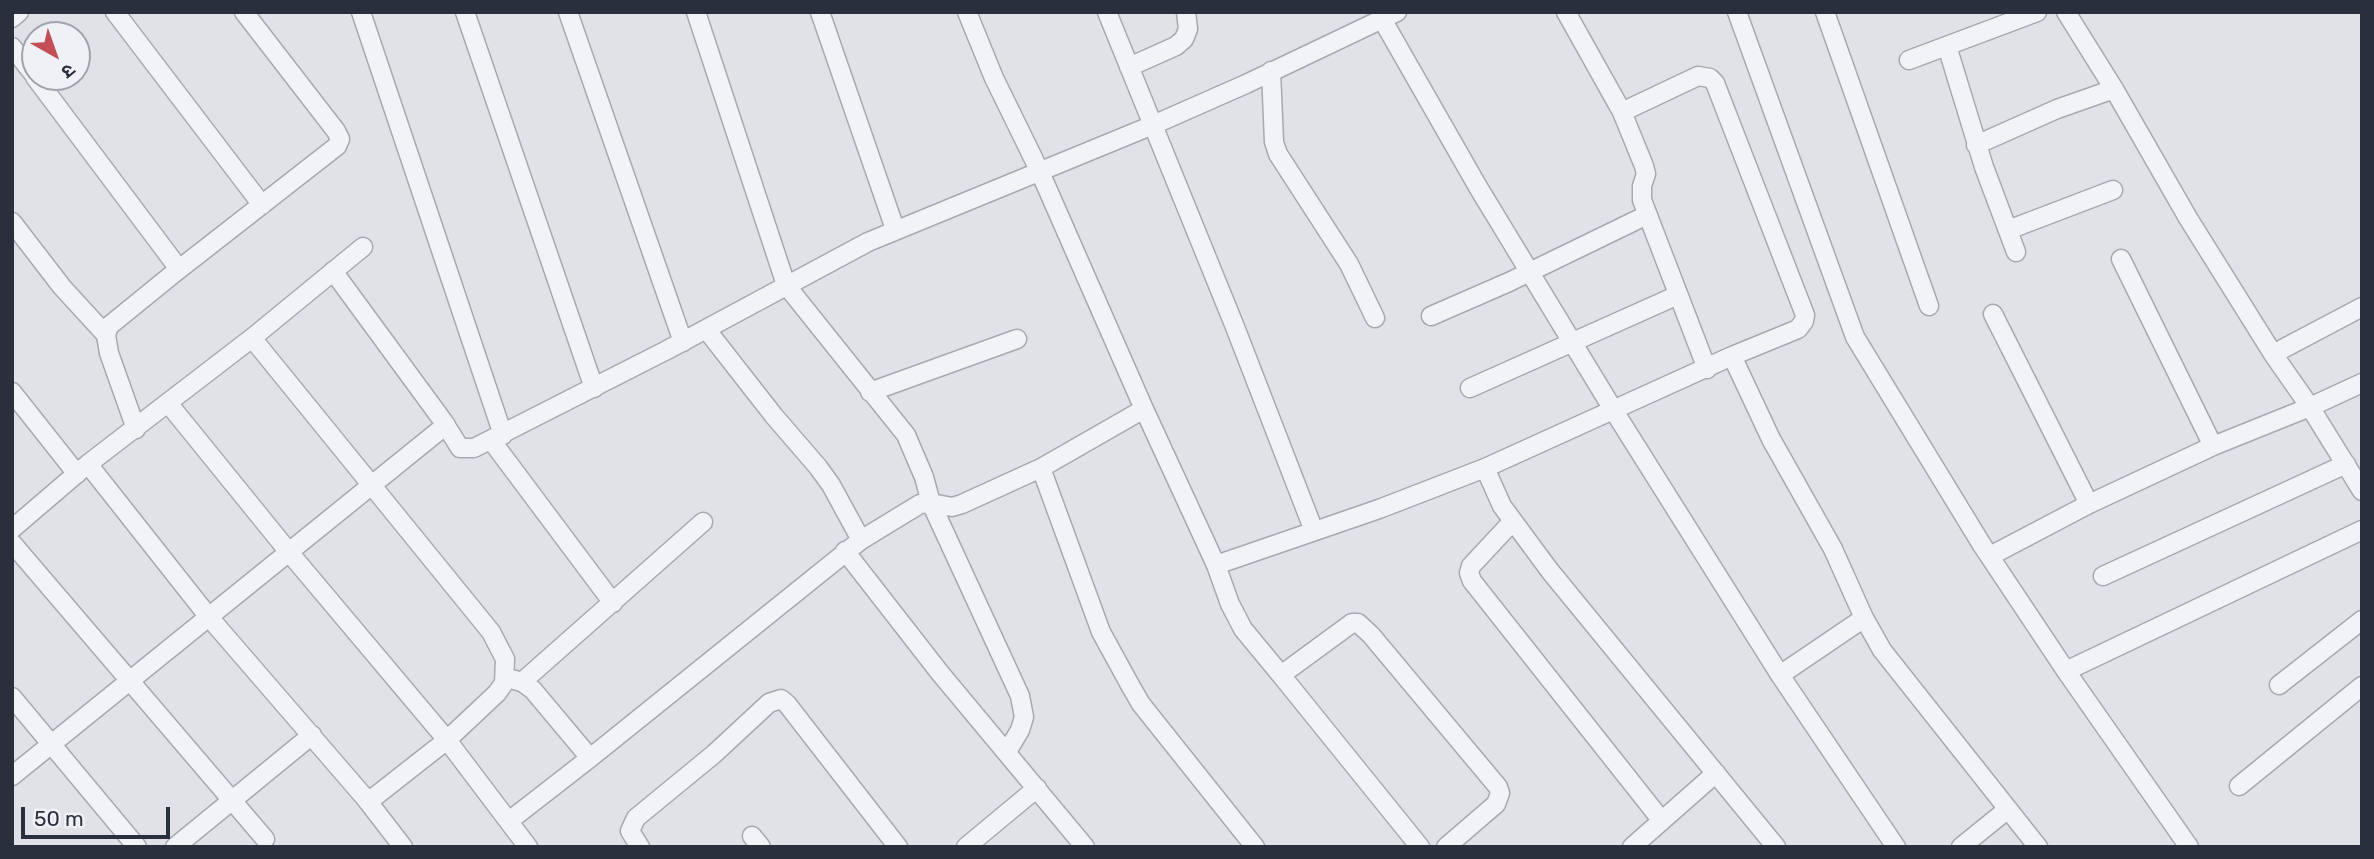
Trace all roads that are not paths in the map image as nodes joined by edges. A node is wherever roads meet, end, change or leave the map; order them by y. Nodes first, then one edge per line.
1 (19, 12) edge
2 (115, 12) edge
3 (244, 12) edge
4 (361, 12) edge
5 (465, 12) edge
6 (568, 12) edge
7 (696, 12) edge
8 (820, 12) edge
9 (967, 12) edge
10 (1107, 12) edge
11 (1186, 12) edge
12 (1566, 12) edge
13 (1737, 12) edge
14 (1825, 12) edge
15 (2037, 12) edge
16 (2066, 12) edge
17 (1389, 16) edge
18 (12, 18) edge
19 (1947, 46) junction
20 (1909, 60) dead end
21 (1129, 67) junction
22 (1271, 71) junction
23 (2114, 89) junction
24 (46, 91) edge
25 (1622, 112) junction
26 (1153, 125) junction
27 (1976, 145) junction
28 (1040, 172) junction
29 (2113, 190) dead end
30 (262, 205) junction
31 (1647, 215) junction
32 (12, 222) edge
33 (895, 229) junction
34 (2008, 230) junction
35 (363, 247) dead end
36 (2016, 252) dead end
37 (2121, 259) dead end
38 (179, 269) junction
39 (333, 271) junction
40 (1529, 272) junction
41 (786, 285) junction
42 (1678, 295) junction
43 (1929, 306) dead end
44 (2362, 307) edge
45 (1993, 314) dead end
46 (1431, 316) dead end
47 (1375, 318) dead end
48 (706, 329) junction
49 (106, 335) junction
50 (252, 338) junction
51 (1017, 339) dead end
52 (682, 342) junction
53 (1574, 343) junction
54 (2273, 354) junction
55 (1732, 356) junction
56 (1707, 369) junction
57 (2362, 383) edge
58 (594, 388) junction
59 (1470, 388) dead end
60 (870, 392) junction
61 (16, 403) edge
62 (169, 403) junction
63 (2310, 407) junction
64 (1144, 409) junction
65 (1614, 411) junction
66 (446, 425) junction
67 (136, 429) junction
68 (497, 437) junction
69 (2213, 446) junction
70 (2346, 464) junction
71 (1041, 468) junction
72 (1485, 468) junction
73 (83, 469) junction
74 (373, 484) junction
75 (2362, 491) edge
76 (931, 503) junction
77 (2089, 504) junction
78 (1513, 521) junction
79 (703, 522) dead end
80 (12, 529) edge
81 (2362, 530) edge
82 (1314, 531) junction
83 (860, 540) junction
84 (12, 543) edge
85 (288, 551) junction
86 (845, 551) junction
87 (1990, 556) junction
88 (1216, 565) junction
89 (2103, 576) dead end
90 (613, 603) junction
91 (208, 616) junction
92 (1864, 618) junction
93 (2362, 621) edge
94 (2066, 671) junction
95 (1281, 675) junction
96 (1780, 675) junction
97 (131, 680) junction
98 (513, 680) junction
99 (2279, 685) dead end
100 (2362, 686) edge
101 (12, 697) edge
102 (312, 735) junction
103 (447, 740) junction
104 (51, 745) junction
105 (1007, 752) junction
106 (590, 758) junction
107 (1716, 773) junction
108 (12, 776) edge
109 (2239, 786) dead end
110 (1037, 788) junction
111 (231, 801) junction
112 (368, 802) junction
113 (2008, 809) junction
114 (509, 821) junction
115 (1662, 821) junction
116 (280, 828) dead end
117 (261, 843) edge
118 (978, 843) edge
119 (397, 845) edge
120 (896, 846) edge
121 (137, 847) edge
122 (176, 847) edge
123 (528, 847) edge
124 (640, 847) edge
125 (1085, 847) edge
126 (1255, 847) edge
127 (1420, 847) edge
128 (1446, 847) edge
129 (1632, 847) edge
130 (1776, 847) edge
131 (1896, 847) edge
132 (1961, 847) edge
133 (2038, 847) edge
134 (2189, 847) edge

1 - 18 street
2 - 30 street
3 - 30 street
4 - 68 street
5 - 58 street
6 - 52 street
7 - 41 street
8 - 33 street
9 - 28 street
10 - 21 street
11 - 21 street
12 - 25 street
13 - 87 street
14 - 43 street
15 - 19 street
16 - 23 street
17 - 22 street
17 - 40 street
19 - 20 street
19 - 27 street
21 - 26 street
22 - 26 street
22 - 47 street
23 - 27 street
23 - 54 street
24 - 38 street
25 - 31 street
25 - 55 street
26 - 28 street
26 - 82 street
27 - 34 street
28 - 33 street
28 - 64 street
29 - 34 street
30 - 38 street
31 - 40 street
31 - 42 street
32 - 49 street
33 - 41 street
34 - 36 street
35 - 39 street
37 - 69 street
38 - 49 street
39 - 50 street
39 - 66 street
40 - 46 street
40 - 53 street
41 - 48 street
41 - 60 street
42 - 53 street
42 - 56 street
44 - 54 street
45 - 77 street
48 - 52 street
48 - 83 street
49 - 67 street
50 - 62 street
50 - 74 street
51 - 60 street
52 - 58 street
53 - 59 street
53 - 65 street
54 - 63 street
55 - 56 street
55 - 92 street
56 - 65 street
57 - 63 street
58 - 68 street
60 - 76 street
61 - 73 street
62 - 67 street
62 - 85 street
63 - 69 street
63 - 70 street
64 - 71 street
64 - 88 street
65 - 72 street
65 - 96 street
66 - 68 street
66 - 74 street
67 - 73 street
68 - 90 street
69 - 77 street
70 - 75 street
70 - 89 street
71 - 76 street
71 - 126 street
72 - 78 street
72 - 82 street
73 - 80 street
73 - 91 street
74 - 85 street
74 - 98 street
76 - 83 street
76 - 105 street
77 - 87 street
78 - 107 street
78 - 115 street
79 - 90 street
81 - 94 street
82 - 88 street
83 - 86 street
84 - 97 street
85 - 91 street
85 - 103 street
86 - 105 street
86 - 106 street
87 - 94 street
88 - 95 street
90 - 98 street
91 - 97 street
91 - 102 street
92 - 96 street
92 - 113 street
93 - 99 street
94 - 134 street
95 - 127 street
95 - 128 street
96 - 131 street
97 - 104 street
97 - 111 street
98 - 103 street
98 - 106 street
100 - 109 street
101 - 104 street
102 - 111 street
102 - 112 street
103 - 112 street
103 - 114 street
104 - 108 street
104 - 121 street
105 - 110 street
106 - 114 street
107 - 115 street
107 - 130 street
110 - 118 street
110 - 125 street
111 - 117 street
111 - 122 street
112 - 119 street
113 - 132 street
113 - 133 street
114 - 123 street
115 - 129 street
116 - 117 street
120 - 124 street

